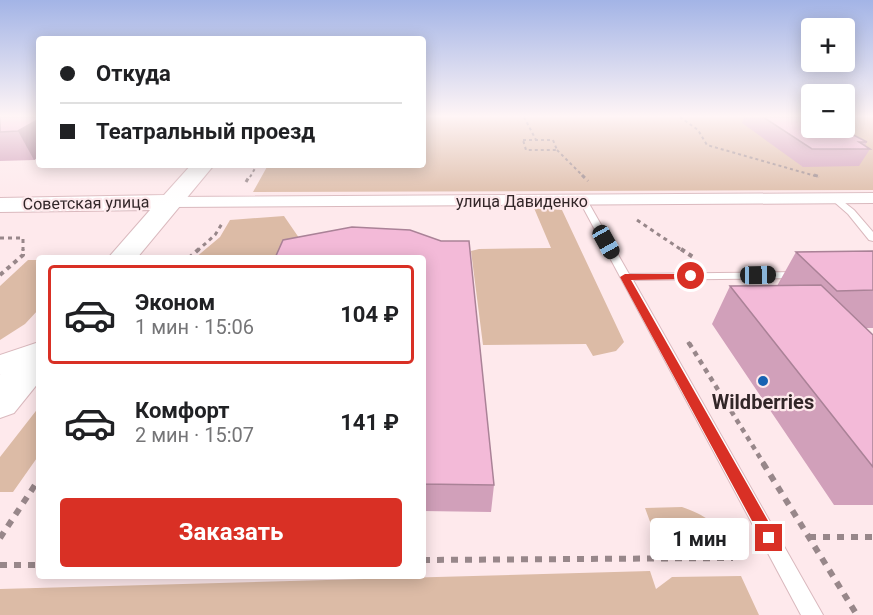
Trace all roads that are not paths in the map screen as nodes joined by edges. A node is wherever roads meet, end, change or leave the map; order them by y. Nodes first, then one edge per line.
1 (200, 168) edge
2 (588, 194) junction
3 (835, 198) junction
4 (873, 198) edge
5 (171, 202) junction
6 (0, 205) edge
7 (873, 238) edge
8 (125, 255) edge
9 (808, 275) edge
10 (625, 277) junction
11 (36, 352) edge
12 (36, 360) edge
13 (0, 365) edge
14 (0, 402) edge
15 (812, 615) edge

1 - 5 main road
2 - 3 street, улица Давиденко
2 - 5 street, улица Давиденко
2 - 10 lane
3 - 4 street, улица Давиденко
3 - 7 lane
5 - 6 main road, Советская улица
5 - 8 main road
9 - 10 lane
10 - 15 lane
11 - 13 street
12 - 14 main road

